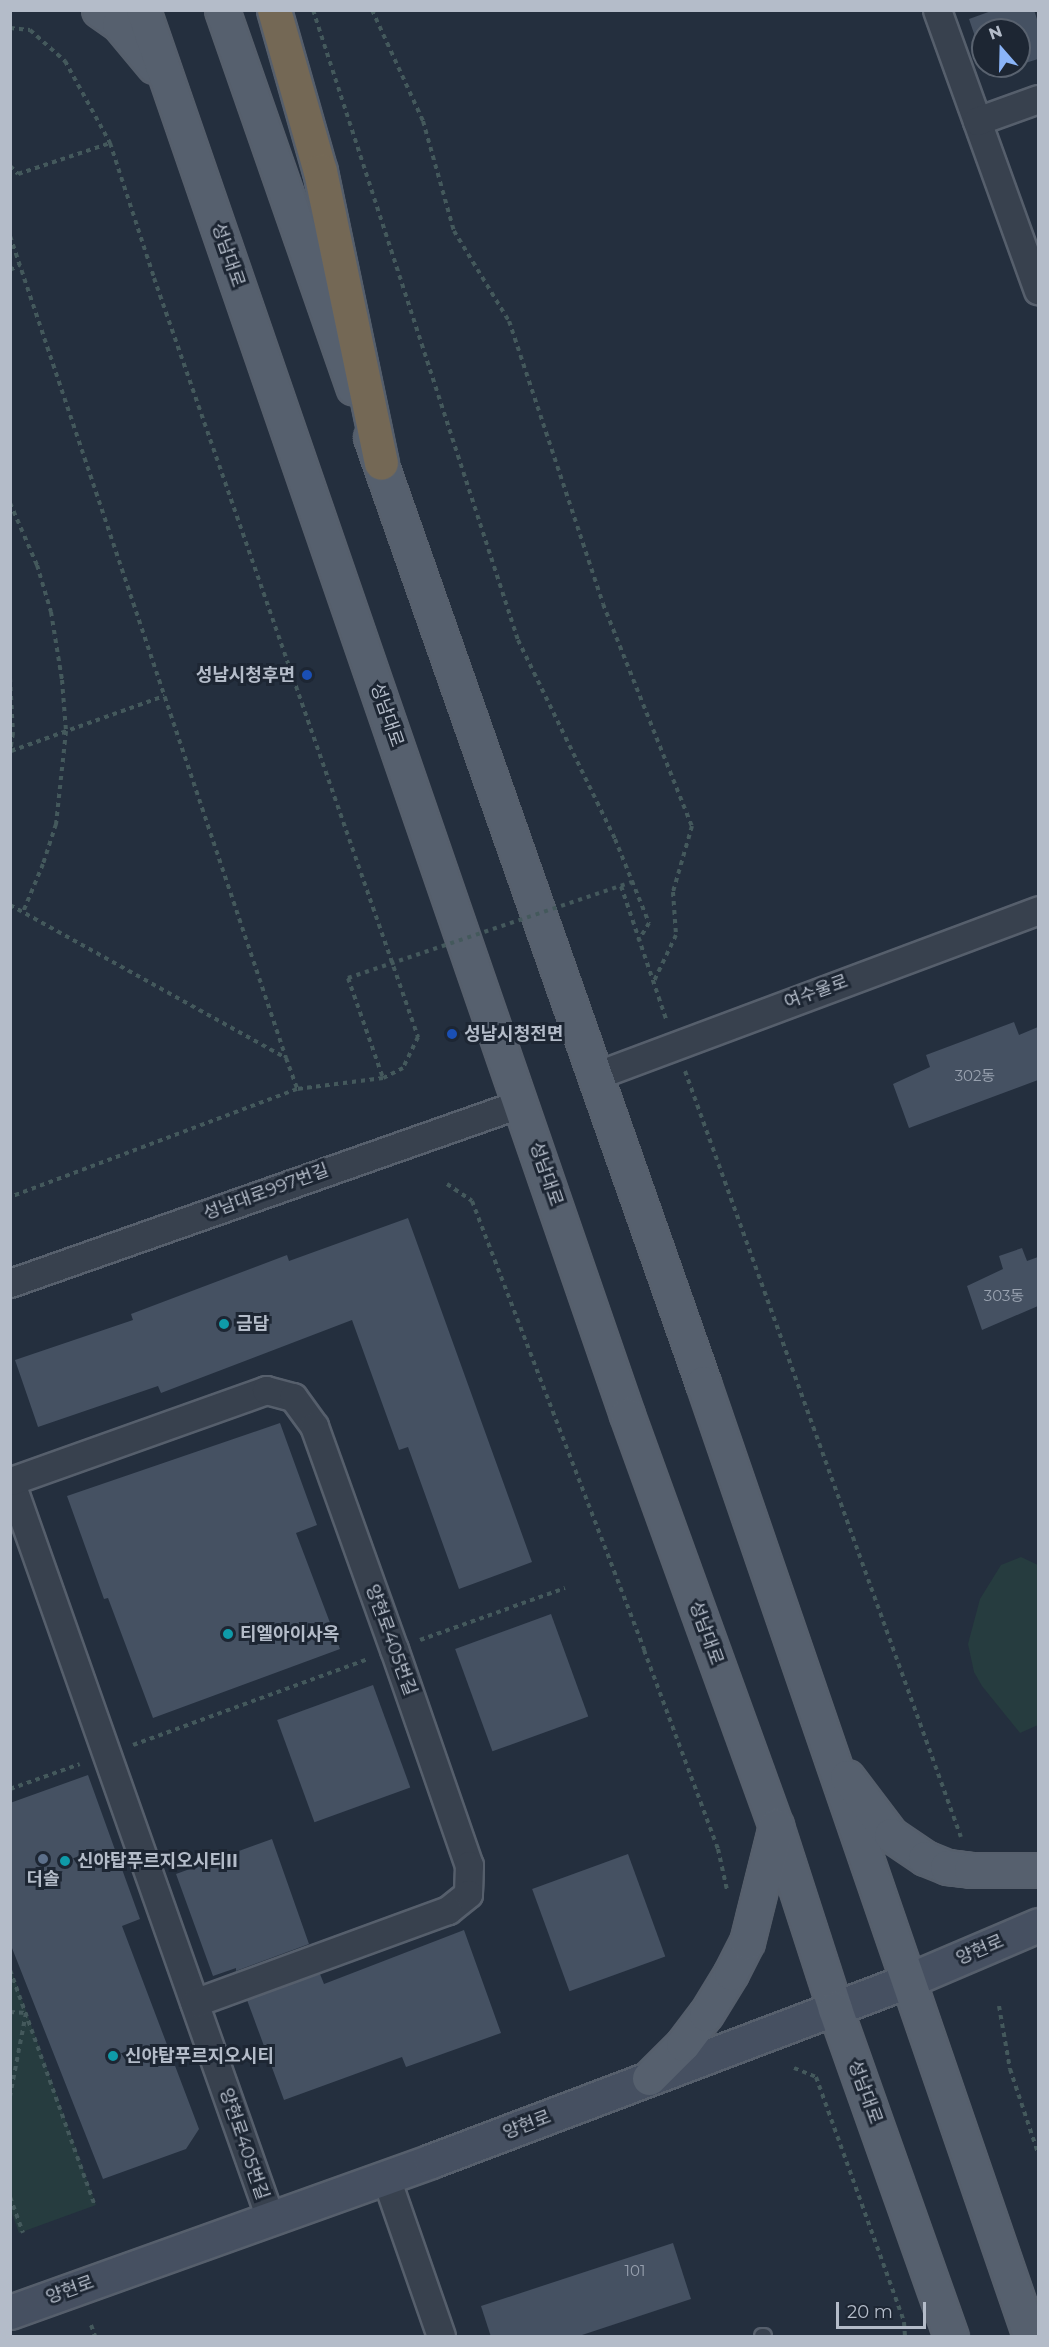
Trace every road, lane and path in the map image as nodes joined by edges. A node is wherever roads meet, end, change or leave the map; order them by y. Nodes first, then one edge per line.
1 (99, 10) edge
2 (143, 10) edge
3 (222, 10) edge
4 (274, 10) edge
5 (313, 10) edge
6 (372, 10) edge
7 (937, 10) edge
8 (10, 27) edge
9 (1038, 99) edge
10 (175, 100) junction
11 (977, 121) junction
12 (110, 143) junction
13 (10, 166) edge
14 (10, 236) edge
15 (20, 265) junction
16 (10, 270) edge
17 (1038, 290) edge
18 (381, 463) junction
19 (10, 503) edge
20 (10, 678) edge
21 (164, 696) junction
22 (66, 731) junction
23 (11, 751) edge
24 (632, 882) junction
25 (621, 886) junction
26 (10, 904) edge
27 (1038, 910) edge
28 (23, 912) junction
29 (638, 941) junction
30 (653, 983) junction
31 (675, 1045) junction
32 (286, 1058) junction
33 (595, 1076) junction
34 (383, 1078) junction
35 (297, 1089) junction
36 (522, 1103) junction
37 (447, 1185) dead end
38 (10, 1197) edge
39 (10, 1283) edge
40 (10, 1480) edge
41 (565, 1588) dead end
42 (394, 1649) junction
43 (107, 1754) junction
44 (830, 1754) junction
45 (10, 1789) edge
46 (776, 1826) junction
47 (961, 1837) dead end
48 (1038, 1870) edge
49 (729, 1899) dead end
50 (1038, 1925) edge
51 (10, 1970) edge
52 (907, 1981) junction
53 (194, 2003) junction
54 (999, 2006) dead end
55 (835, 2009) junction
56 (10, 2012) edge
57 (26, 2013) junction
58 (794, 2068) dead end
59 (649, 2078) junction
60 (10, 2096) edge
61 (1038, 2153) edge
62 (386, 2178) junction
63 (10, 2196) edge
64 (95, 2206) dead end
65 (270, 2218) junction
66 (23, 2234) dead end
67 (10, 2312) edge
68 (91, 2325) dead end
69 (94, 2337) edge
70 (441, 2337) edge
71 (905, 2337) edge
72 (951, 2337) edge
73 (1030, 2337) edge

1 - 10 main road
2 - 10 main road, 성남대로
3 - 18 main road
4 - 18 highway
5 - 24 path
6 - 30 path
7 - 11 street
8 - 12 path
9 - 11 street
10 - 36 main road, 성남대로
11 - 17 street
12 - 13 path
12 - 34 path
14 - 15 path
15 - 16 path
15 - 21 path
18 - 33 main road
19 - 22 path
20 - 23 path
21 - 22 path
21 - 32 path
22 - 23 path
22 - 28 path
24 - 25 path, bridge
24 - 29 path
25 - 29 path
25 - 34 path, bridge
26 - 28 path
27 - 31 street, 여수울로
28 - 32 path
29 - 30 path
30 - 31 path
31 - 33 street, 여수울로
31 - 47 path
32 - 35 path
33 - 44 main road
34 - 35 path
35 - 38 path
36 - 39 street, 성남대로997번길
36 - 46 main road, 성남대로
37 - 49 path
40 - 42 street, 양현로405번길
40 - 43 street, 양현로405번길
41 - 42 path
42 - 43 path
42 - 53 street, 양현로405번길
43 - 45 path
43 - 53 street, 양현로405번길
44 - 48 main road
44 - 52 main road
46 - 55 main road, 성남대로
46 - 59 main road
50 - 52 main road, 양현로
51 - 57 path
52 - 55 main road, 양현로
52 - 73 main road
53 - 65 street, 양현로405번길
54 - 61 path
55 - 59 main road, 양현로
55 - 72 main road, 성남대로
56 - 57 path
57 - 60 path
57 - 64 path
58 - 71 path
59 - 62 main road, 양현로
62 - 65 main road, 양현로
62 - 70 street
63 - 66 path
65 - 67 main road, 양현로
68 - 69 path

